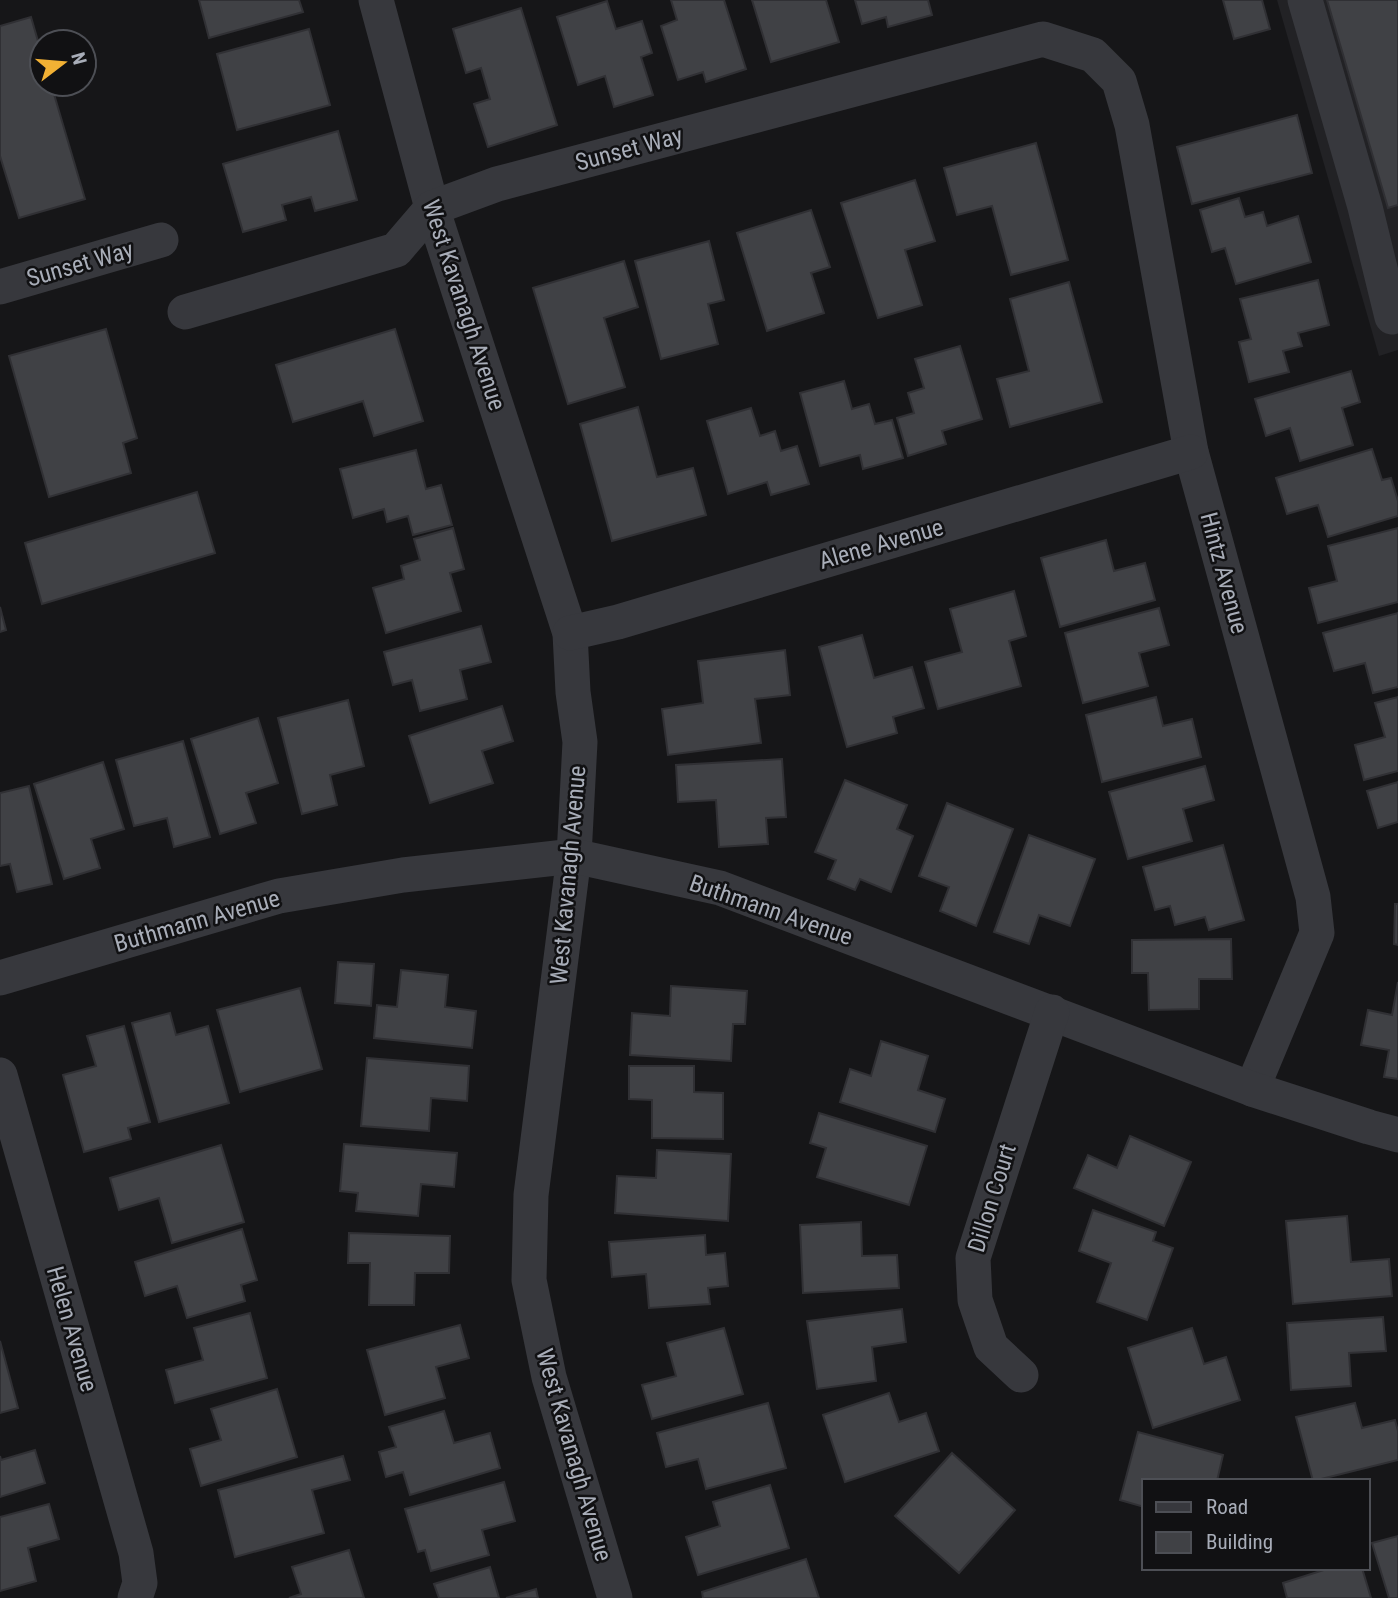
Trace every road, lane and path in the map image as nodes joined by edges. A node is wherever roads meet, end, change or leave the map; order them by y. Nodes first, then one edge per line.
1 (376, 0) edge
2 (1306, 0) edge
3 (1093, 55) joint
4 (432, 208) junction
5 (161, 240) dead end
6 (0, 287) edge
7 (185, 312) dead end
8 (1398, 315) edge
9 (1191, 452) junction
10 (570, 633) junction
11 (574, 856) junction
12 (0, 978) edge
13 (1052, 1012) junction
14 (0, 1075) edge
15 (1252, 1089) junction
16 (1398, 1135) edge
17 (1021, 1375) dead end
18 (138, 1590) edge
19 (615, 1598) edge

1 - 4 street, West Kavanagh Avenue
2 - 8 street
3 - 4 street, Sunset Way
3 - 9 street, Hintz Avenue
4 - 7 street, Sunset Way
4 - 10 street, West Kavanagh Avenue
5 - 6 street, Sunset Way
9 - 10 street, Alene Avenue
9 - 15 street, Hintz Avenue
10 - 11 street, West Kavanagh Avenue
11 - 12 street, Buthmann Avenue
11 - 13 street, Buthmann Avenue
11 - 19 street, West Kavanagh Avenue
13 - 15 street, Buthmann Avenue
13 - 17 street, Dillon Court
14 - 18 street, Helen Avenue
15 - 16 street, Buthmann Avenue

